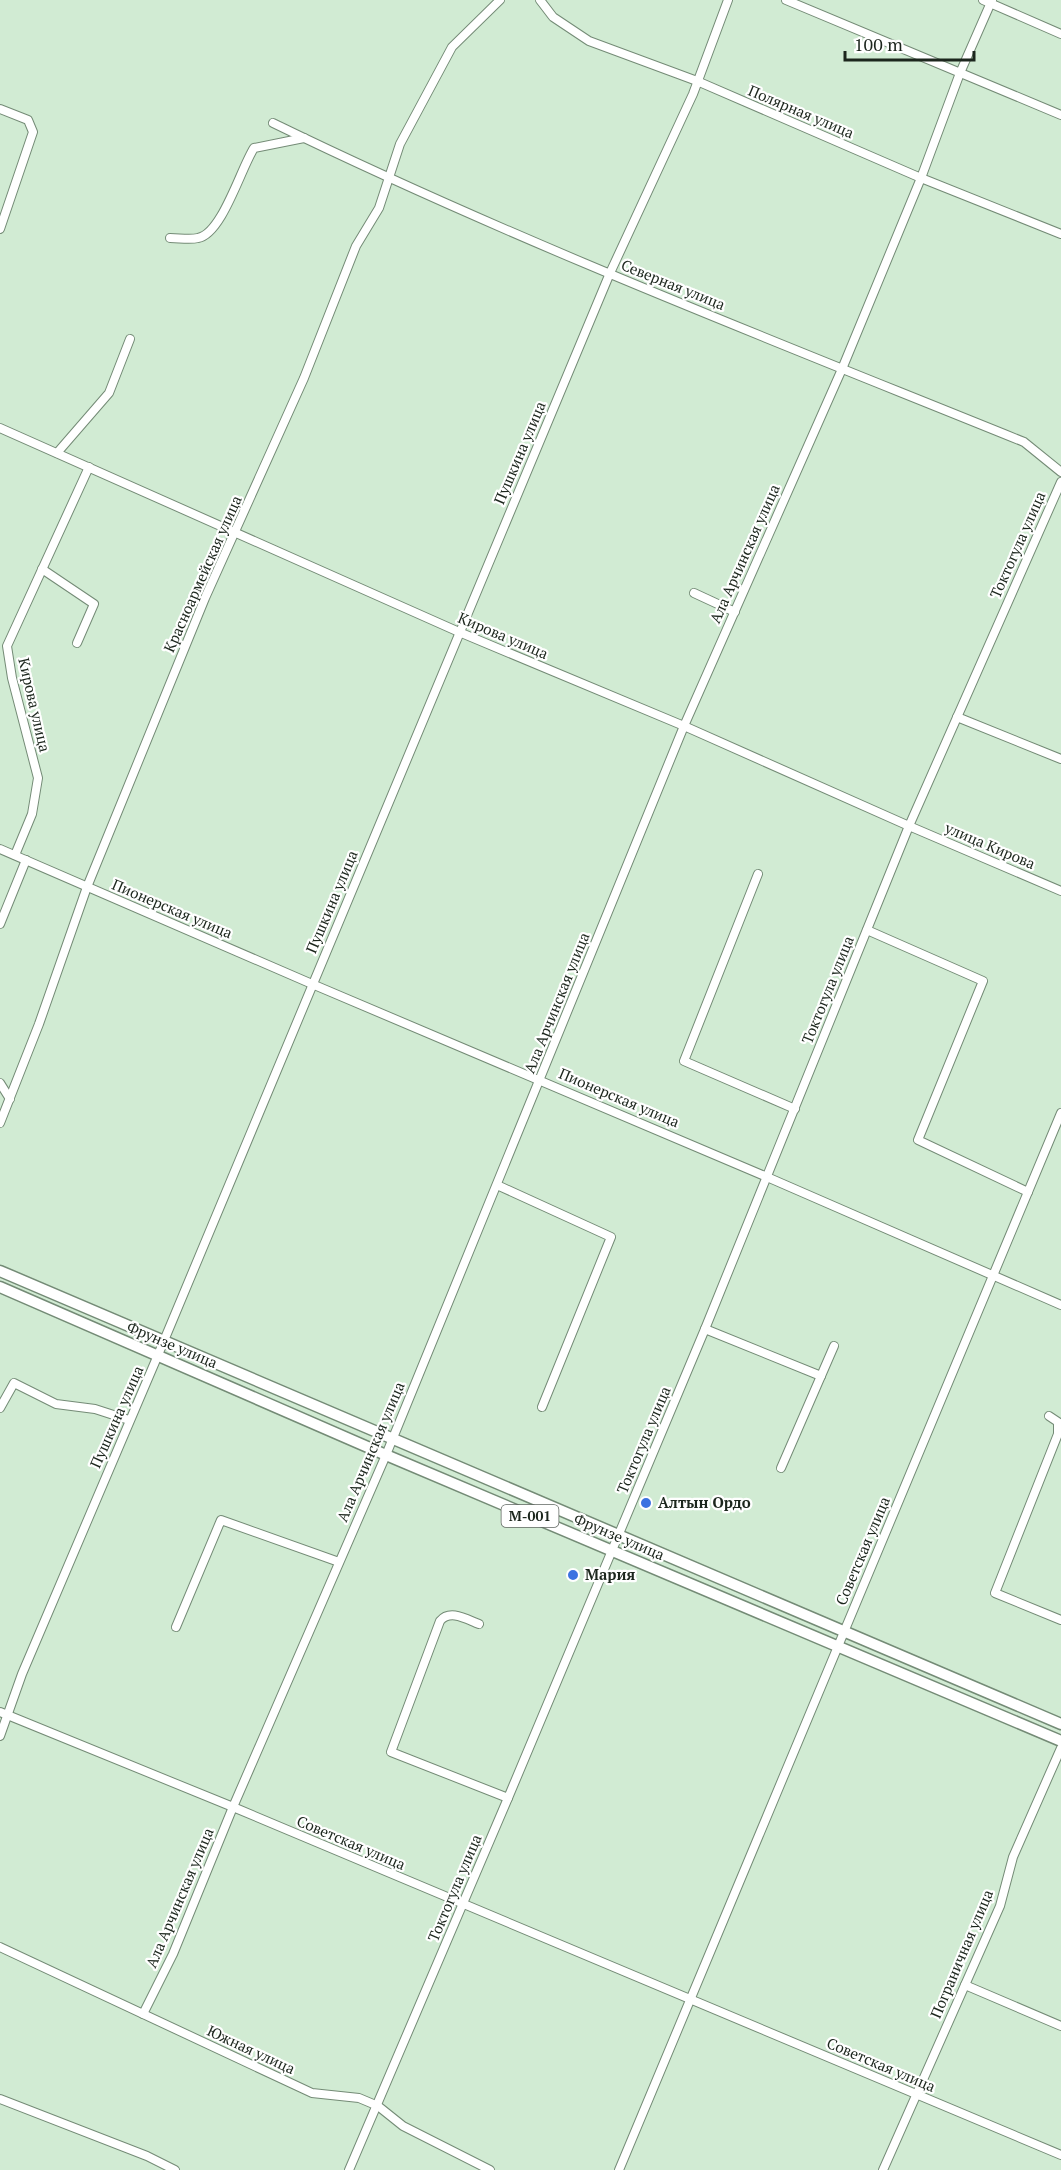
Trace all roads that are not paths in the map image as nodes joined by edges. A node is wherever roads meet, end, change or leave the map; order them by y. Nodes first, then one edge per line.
1 (500, 0) edge
2 (540, 0) edge
3 (728, 0) edge
4 (786, 0) edge
5 (989, 1) edge
6 (1061, 34) edge
7 (960, 73) junction
8 (697, 81) junction
9 (0, 109) edge
10 (1061, 115) edge
11 (273, 123) dead end
12 (304, 138) junction
13 (921, 178) junction
14 (388, 179) junction
15 (0, 229) edge
16 (1061, 234) edge
17 (170, 238) dead end
18 (610, 273) junction
19 (130, 339) dead end
20 (842, 369) junction
21 (0, 428) edge
22 (57, 453) junction
23 (89, 467) junction
24 (1061, 472) edge
25 (1061, 482) edge
26 (236, 531) junction
27 (42, 569) junction
28 (694, 593) dead end
29 (735, 612) junction
30 (459, 632) junction
31 (77, 643) dead end
32 (957, 717) junction
33 (684, 726) junction
34 (1061, 759) edge
35 (909, 826) junction
36 (0, 849) edge
37 (15, 855) junction
38 (26, 860) junction
39 (758, 874) dead end
40 (87, 887) junction
41 (1061, 891) edge
42 (0, 924) edge
43 (867, 930) junction
44 (312, 984) junction
45 (540, 1079) junction
46 (0, 1083) edge
47 (10, 1100) junction
48 (795, 1109) junction
49 (1061, 1113) edge
50 (0, 1123) edge
51 (767, 1176) junction
52 (497, 1185) junction
53 (1028, 1192) junction
54 (0, 1271) edge
55 (993, 1275) junction
56 (0, 1287) edge
57 (1061, 1305) edge
58 (705, 1329) junction
59 (164, 1341) junction
60 (834, 1346) dead end
61 (158, 1355) junction
62 (821, 1376) junction
63 (542, 1407) dead end
64 (0, 1408) edge
65 (1049, 1416) dead end
66 (129, 1420) junction
67 (392, 1439) junction
68 (386, 1455) junction
69 (781, 1468) dead end
70 (618, 1536) junction
71 (612, 1550) junction
72 (339, 1562) junction
73 (1061, 1620) edge
74 (479, 1624) dead end
75 (176, 1627) dead end
76 (844, 1632) junction
77 (838, 1647) junction
78 (4, 1714) edge
79 (1061, 1724) edge
80 (0, 1736) edge
81 (1061, 1742) edge
82 (1061, 1748) edge
83 (508, 1798) junction
84 (233, 1808) junction
85 (462, 1905) junction
86 (0, 1947) edge
87 (965, 1985) junction
88 (690, 2000) junction
89 (143, 2014) junction
90 (1061, 2026) edge
91 (916, 2094) junction
92 (0, 2099) edge
93 (378, 2106) junction
94 (1061, 2155) edge
95 (175, 2170) edge
96 (349, 2170) edge
97 (490, 2170) edge
98 (619, 2170) edge
99 (883, 2170) edge

1 - 14 street, Красноармейская улица
2 - 8 street, Полярная улица
3 - 8 street, Пушкина улица
4 - 7 street
5 - 6 street
5 - 7 street, Ала Арчинская улица
7 - 10 street
7 - 13 street, Ала Арчинская улица
8 - 13 street, Полярная улица
8 - 18 street, Пушкина улица
9 - 15 street
11 - 12 street, Северная улица
12 - 14 street, Северная улица
12 - 17 street
13 - 16 street, Полярная улица
13 - 20 street, Ала Арчинская улица
14 - 18 street, Северная улица
14 - 26 street, Красноармейская улица
18 - 20 street, Северная улица
18 - 30 street, Пушкина улица
19 - 22 street
20 - 24 street, Северная улица
20 - 29 street, Ала Арчинская улица
21 - 22 street, Кирова улица
22 - 23 street, Кирова улица
23 - 26 street, Кирова улица
23 - 27 street, Кирова улица
25 - 32 street, Токтогула улица
26 - 30 street, Кирова улица
26 - 40 street, Красноармейская улица
27 - 31 street
27 - 37 street, Кирова улица
28 - 29 street
29 - 33 street, Ала Арчинская улица
30 - 33 street, Кирова улица
30 - 44 street, Пушкина улица
32 - 34 street
32 - 35 street, Токтогула улица
33 - 35 street, Кирова улица
33 - 45 street, Ала Арчинская улица
35 - 41 street, улица Кирова
35 - 43 street, Токтогула улица
36 - 37 street, Пионерская улица
37 - 38 street, Пионерская улица
38 - 40 street, Пионерская улица
38 - 42 street
39 - 48 street
40 - 44 street, Пионерская улица
40 - 47 street, Красноармейская улица
43 - 48 street, Токтогула улица
43 - 53 street
44 - 45 street, Пионерская улица
44 - 59 street, Пушкина улица
45 - 51 street, Пионерская улица
45 - 52 street, Ала Арчинская улица
46 - 47 street
47 - 50 street, Красноармейская улица
48 - 51 street, Токтогула улица
49 - 53 street, Советская улица
51 - 55 street, Пионерская улица
51 - 58 street, Токтогула улица
52 - 63 street
52 - 67 street, Ала Арчинская улица
53 - 55 street, Советская улица
54 - 59 main road, Фрунзе улица / M-001
55 - 57 street, Пионерская улица
55 - 76 street, Советская улица
56 - 61 main road, Фрунзе улица / M-001
58 - 62 street
58 - 70 street, Токтогула улица
59 - 61 street, Пушкина улица
59 - 67 main road, Фрунзе улица / M-001
60 - 62 street
61 - 66 street, Пушкина улица
61 - 68 main road, Фрунзе улица / M-001
62 - 69 street
64 - 66 street
65 - 73 street
66 - 78 street, Пушкина улица
67 - 68 street, Ала Арчинская улица
67 - 70 main road, Фрунзе улица / M-001
68 - 71 main road, Фрунзе улица / M-001
68 - 72 street, Ала Арчинская улица
70 - 71 street, Токтогула улица
70 - 76 main road, Фрунзе улица / M-001
71 - 77 main road, Фрунзе улица / M-001
71 - 83 street, Токтогула улица
72 - 75 street
72 - 84 street, Ала Арчинская улица
74 - 83 street
76 - 77 street, Советская улица
76 - 79 main road, Фрунзе улица / M-001
77 - 81 main road, Фрунзе улица / M-001
77 - 88 street, Советская улица
78 - 80 street, Пушкина улица
78 - 84 street, Советская улица
82 - 87 street, Пограничная улица
83 - 85 street, Токтогула улица
84 - 85 street, Советская улица
84 - 89 street, Ала Арчинская улица
85 - 88 street, Советская улица
85 - 93 street, Токтогула улица
86 - 89 street, Южная улица
87 - 90 street
87 - 91 street, Пограничная улица
88 - 91 street, Советская улица
88 - 98 street, Советская улица
89 - 93 street, Южная улица
91 - 94 street, Советская улица
91 - 99 street, Пограничная улица
92 - 95 street
93 - 96 street, Токтогула улица
93 - 97 street, Южная улица

